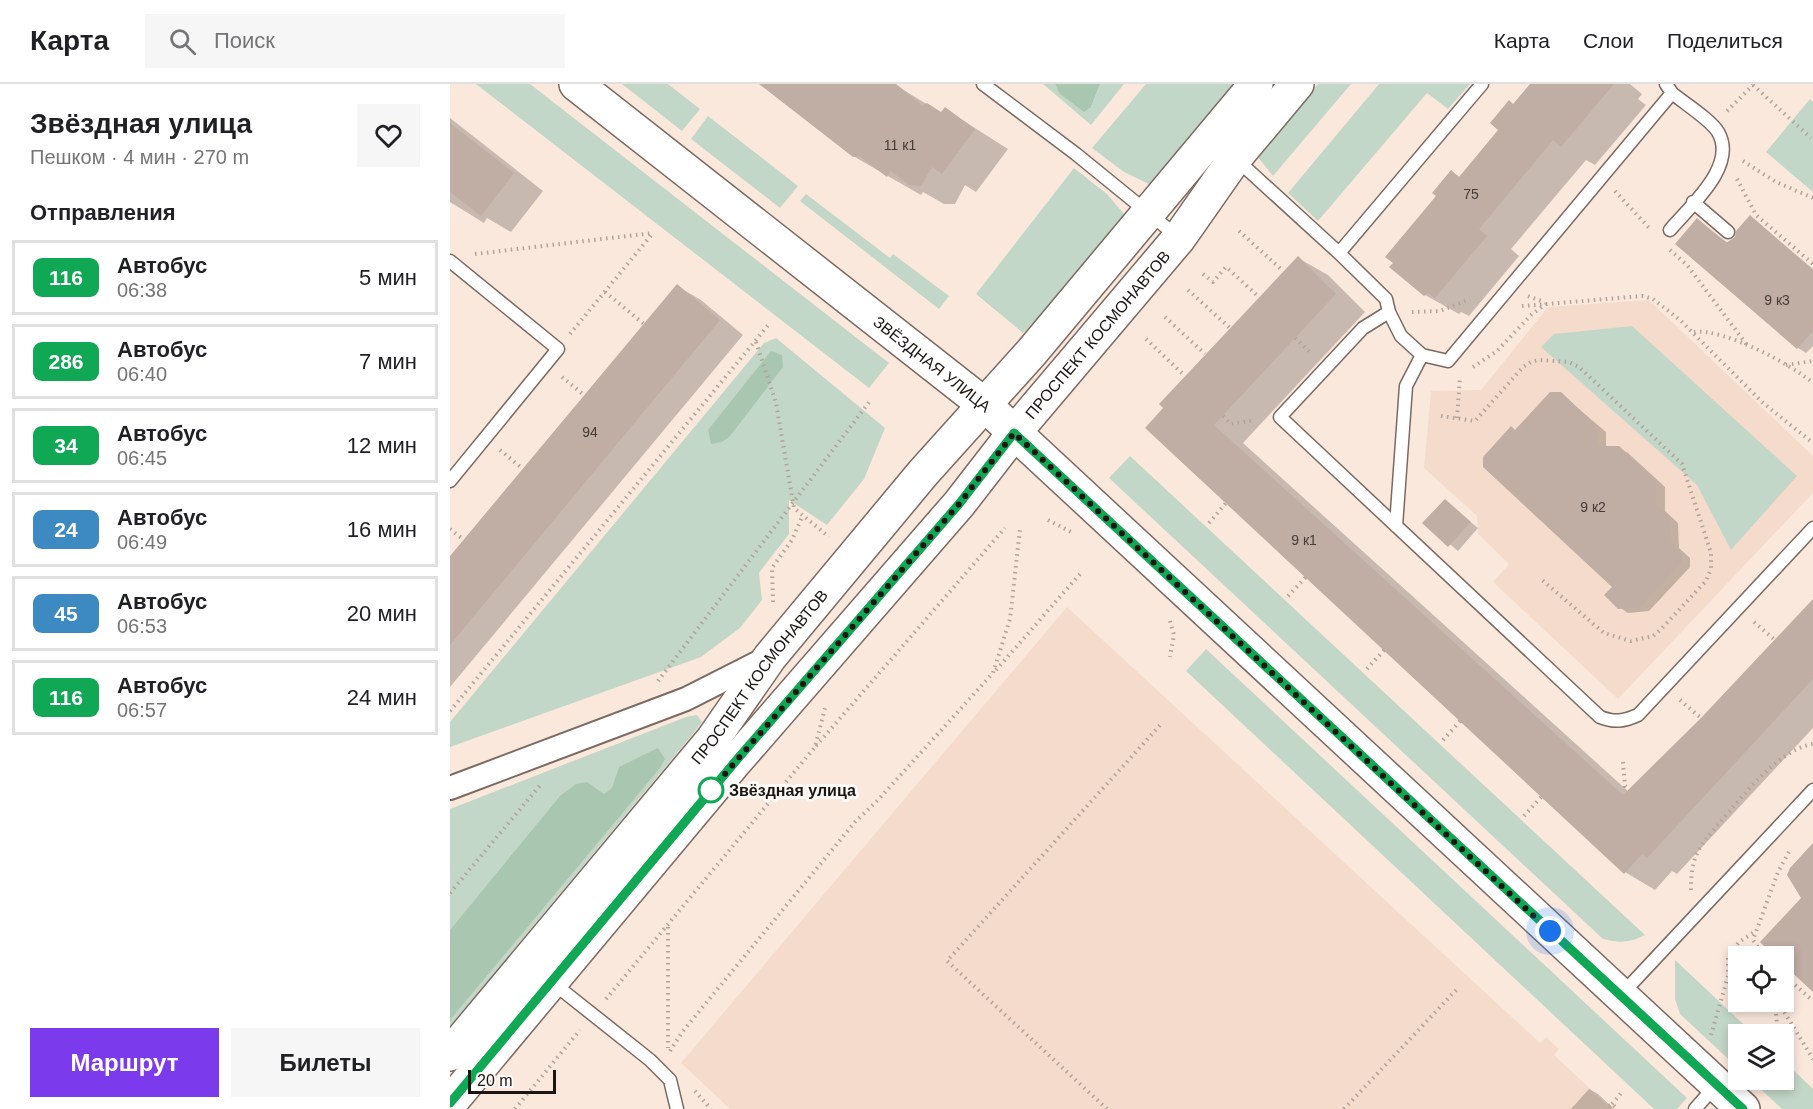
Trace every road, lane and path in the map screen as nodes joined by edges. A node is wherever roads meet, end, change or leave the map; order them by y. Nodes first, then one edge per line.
1 (576, 84) edge
2 (983, 84) edge
3 (1256, 84) edge
4 (1297, 84) edge
5 (1482, 84) edge
6 (1753, 84) edge
7 (1669, 88) edge
8 (1712, 126) junction
9 (1810, 138) dead end
10 (1724, 151) junction
11 (1235, 158) junction
12 (1813, 198) edge
13 (1693, 202) junction
14 (1149, 213) junction
15 (1670, 230) dead end
16 (1239, 231) dead end
17 (1728, 232) dead end
18 (1179, 238) junction
19 (1338, 253) junction
20 (473, 254) dead end
21 (450, 261) edge
22 (1813, 264) edge
23 (1283, 271) dead end
24 (1203, 274) dead end
25 (1188, 290) dead end
26 (604, 292) junction
27 (1259, 297) dead end
28 (1474, 298) dead end
29 (1547, 303) junction
30 (1389, 312) junction
31 (1402, 314) dead end
32 (1165, 317) dead end
33 (1482, 320) junction
34 (770, 323) dead end
35 (644, 324) dead end
36 (1230, 328) dead end
37 (1693, 333) junction
38 (1295, 338) dead end
39 (1146, 339) dead end
40 (756, 341) junction
41 (558, 349) junction
42 (1205, 354) dead end
43 (1422, 355) junction
44 (1314, 357) dead end
45 (1813, 361) edge
46 (545, 364) junction
47 (1785, 365) junction
48 (1466, 370) dead end
49 (1185, 376) dead end
50 (1813, 384) edge
51 (1458, 391) dead end
52 (584, 395) dead end
53 (870, 401) dead end
54 (986, 406) junction
55 (1223, 416) dead end
56 (1441, 416) dead end
57 (1457, 418) junction
58 (1256, 420) dead end
59 (1014, 433) junction
60 (485, 438) junction
61 (1813, 443) edge
62 (523, 469) dead end
63 (450, 482) edge
64 (793, 502) junction
65 (1226, 504) dead end
66 (803, 515) junction
67 (1048, 520) dead end
68 (1209, 523) dead end
69 (1396, 526) junction
70 (1005, 528) dead end
71 (1813, 528) edge
72 (450, 529) edge
73 (1020, 529) dead end
74 (829, 537) dead end
75 (1079, 537) dead end
76 (464, 540) dead end
77 (1080, 574) dead end
78 (1306, 577) dead end
79 (1542, 580) dead end
80 (1288, 596) dead end
81 (773, 604) dead end
82 (1169, 620) dead end
83 (1754, 621) dead end
84 (1775, 640) dead end
85 (1384, 650) dead end
86 (770, 657) junction
87 (1170, 657) dead end
88 (1367, 669) dead end
89 (993, 673) junction
90 (657, 682) dead end
91 (1680, 700) dead end
92 (825, 707) dead end
93 (450, 711) edge
94 (1701, 718) dead end
95 (1461, 720) dead end
96 (1162, 723) dead end
97 (1443, 740) dead end
98 (1813, 744) edge
99 (815, 747) junction
100 (544, 752) junction
101 (1623, 762) dead end
102 (450, 788) edge
103 (1629, 790) dead end
104 (1813, 790) edge
105 (1542, 796) dead end
106 (1524, 816) dead end
107 (1794, 845) dead end
108 (450, 893) edge
109 (1696, 914) junction
110 (668, 927) junction
111 (1756, 931) junction
112 (1757, 946) edge
113 (539, 972) junction
114 (1794, 984) edge
115 (1459, 987) dead end
116 (1619, 996) junction
117 (1813, 1001) edge
118 (1782, 1012) edge
119 (591, 1016) junction
120 (450, 1054) edge
121 (668, 1054) junction
122 (1813, 1059) edge
123 (674, 1061) dead end
124 (1710, 1078) junction
125 (689, 1083) dead end
126 (1622, 1092) dead end
127 (450, 1103) edge
128 (515, 1109) edge
129 (677, 1109) edge
130 (711, 1109) edge
131 (1107, 1109) edge
132 (1344, 1109) edge
133 (1617, 1109) edge
134 (1695, 1109) edge
135 (1743, 1109) edge

1 - 54 street, ЗВЁЗДНАЯ УЛИЦА
2 - 14 lane
3 - 14 street, ПРОСПЕКТ КОСМОНАВТОВ
4 - 11 street, ПРОСПЕКТ КОСМОНАВТОВ
5 - 19 lane
6 - 8 path
6 - 9 path
7 - 8 lane
7 - 33 lane
8 - 10 lane
10 - 12 path
10 - 13 lane
10 - 22 path
11 - 18 street, ПРОСПЕКТ КОСМОНАВТОВ
11 - 19 lane
13 - 15 lane
13 - 17 lane
14 - 18 lane
14 - 54 street, ПРОСПЕКТ КОСМОНАВТОВ
16 - 23 path
18 - 59 street, ПРОСПЕКТ КОСМОНАВТОВ
19 - 30 lane
20 - 26 path
21 - 41 lane
24 - 27 path
25 - 36 path
26 - 35 path
26 - 41 path
28 - 31 path
29 - 33 path
29 - 37 path
29 - 48 path
30 - 43 lane
30 - 69 lane
32 - 42 path
33 - 43 lane
34 - 40 path
37 - 47 path
37 - 61 path
38 - 44 path
39 - 49 path
40 - 64 path
40 - 93 path
41 - 46 lane
43 - 69 lane
45 - 47 path
46 - 52 path
46 - 60 lane
47 - 50 path
51 - 57 path
53 - 64 path
54 - 59 street, ЗВЁЗДНАЯ УЛИЦА
54 - 86 street, ПРОСПЕКТ КОСМОНАВТОВ
55 - 58 path
56 - 57 path
57 - 79 path
59 - 113 street, ПРОСПЕКТ КОСМОНАВТОВ
59 - 116 street, ЗВЁЗДНАЯ УЛИЦА
60 - 62 path
60 - 63 lane
64 - 66 path
64 - 90 path
65 - 68 path
66 - 74 path
66 - 81 path
67 - 75 path
69 - 71 lane
70 - 99 path
72 - 76 path
73 - 89 path
77 - 89 path
78 - 80 path
82 - 87 path
83 - 84 path
85 - 88 path
86 - 100 street
86 - 113 street, ПРОСПЕКТ КОСМОНАВТОВ
89 - 121 path
91 - 94 path
92 - 99 path
95 - 97 path
96 - 131 path
98 - 109 path
99 - 110 path
100 - 102 street
100 - 108 path
101 - 103 path
104 - 109 lane
105 - 106 path
107 - 111 path
109 - 116 lane
110 - 119 path
110 - 121 path
111 - 112 path
111 - 124 path
113 - 119 lane
113 - 120 street, ПРОСПЕКТ КОСМОНАВТОВ
113 - 127 street, ПРОСПЕКТ КОСМОНАВТОВ
114 - 117 path
115 - 132 path
116 - 124 street, ЗВЁЗДНАЯ УЛИЦА
118 - 122 path
119 - 128 path
119 - 129 lane
121 - 123 path
124 - 134 lane
124 - 135 street, ЗВЁЗДНАЯ УЛИЦА
125 - 130 path
126 - 133 path

